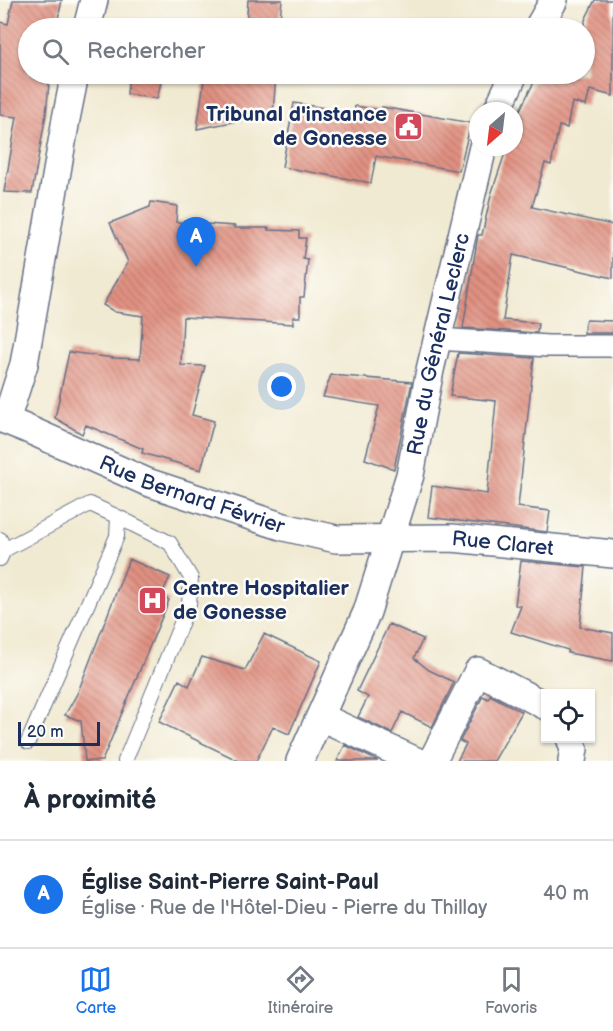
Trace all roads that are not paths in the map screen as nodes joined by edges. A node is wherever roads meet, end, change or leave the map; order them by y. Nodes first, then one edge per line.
1 (94, 0) edge
2 (554, 0) edge
3 (90, 18) edge
4 (544, 18) edge
5 (73, 84) edge
6 (509, 84) edge
7 (501, 102) edge
8 (481, 156) edge
9 (437, 339) junction
10 (613, 346) edge
11 (2, 425) edge
12 (118, 517) junction
13 (391, 539) junction
14 (1, 550) edge
15 (613, 554) edge
16 (541, 703) edge
17 (321, 717) junction
18 (28, 742) dead end
19 (572, 743) edge
20 (125, 761) edge
21 (300, 761) edge
22 (416, 761) edge
23 (432, 761) edge
24 (572, 761) edge

1 - 3 street
2 - 4 street
5 - 11 street
6 - 7 street
8 - 9 street, Rue du Général Leclerc
9 - 10 street
9 - 13 street, Rue du Général Leclerc
11 - 13 street, Rue Bernard Février
12 - 14 lane
12 - 18 lane
12 - 20 lane
13 - 15 street, Rue Claret
13 - 17 street, Rue du Général Leclerc
16 - 23 street
17 - 21 street, Rue du Général Leclerc
17 - 22 street
19 - 24 street

